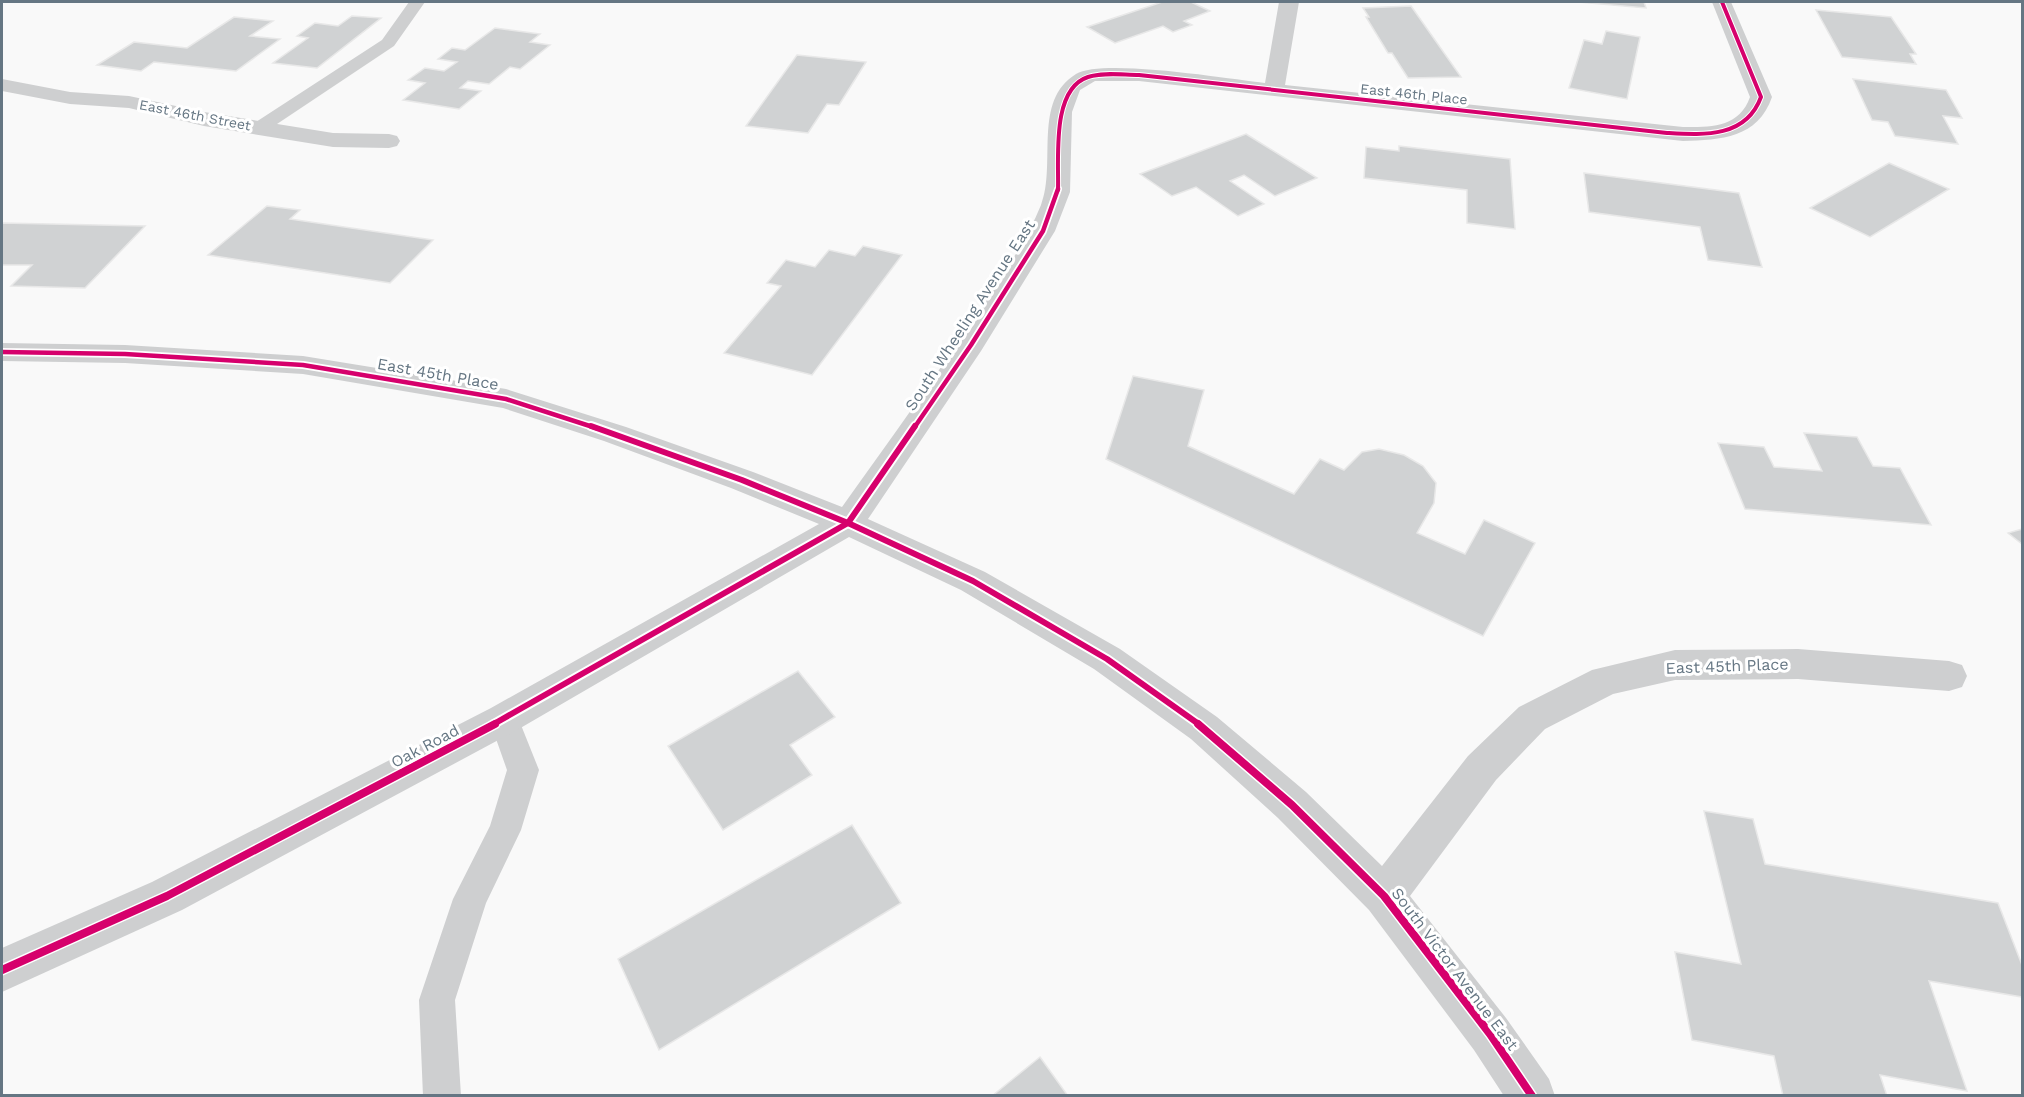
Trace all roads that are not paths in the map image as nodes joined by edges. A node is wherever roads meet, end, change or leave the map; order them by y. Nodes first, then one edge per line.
1 (417, 2) edge
2 (1289, 2) edge
3 (1722, 2) edge
4 (1086, 77) joint
5 (2, 85) edge
6 (1274, 90) junction
7 (259, 128) junction
8 (389, 141) dead end
9 (2, 352) edge
10 (848, 523) junction
11 (1948, 676) dead end
12 (504, 720) junction
13 (1384, 896) junction
14 (2, 970) edge
15 (442, 1095) edge
16 (1532, 1095) edge

1 - 7 lane
2 - 6 street
3 - 6 street, East 46th Place
4 - 6 street, East 46th Place
4 - 10 street, South Wheeling Avenue East
5 - 7 street, East 46th Street
7 - 8 street, East 46th Street
9 - 10 street, East 45th Place
10 - 12 street, Oak Road
10 - 13 street, South Victor Avenue East
11 - 13 street, East 45th Place
12 - 14 street, Oak Road
12 - 15 lane
13 - 16 street, South Victor Avenue East

